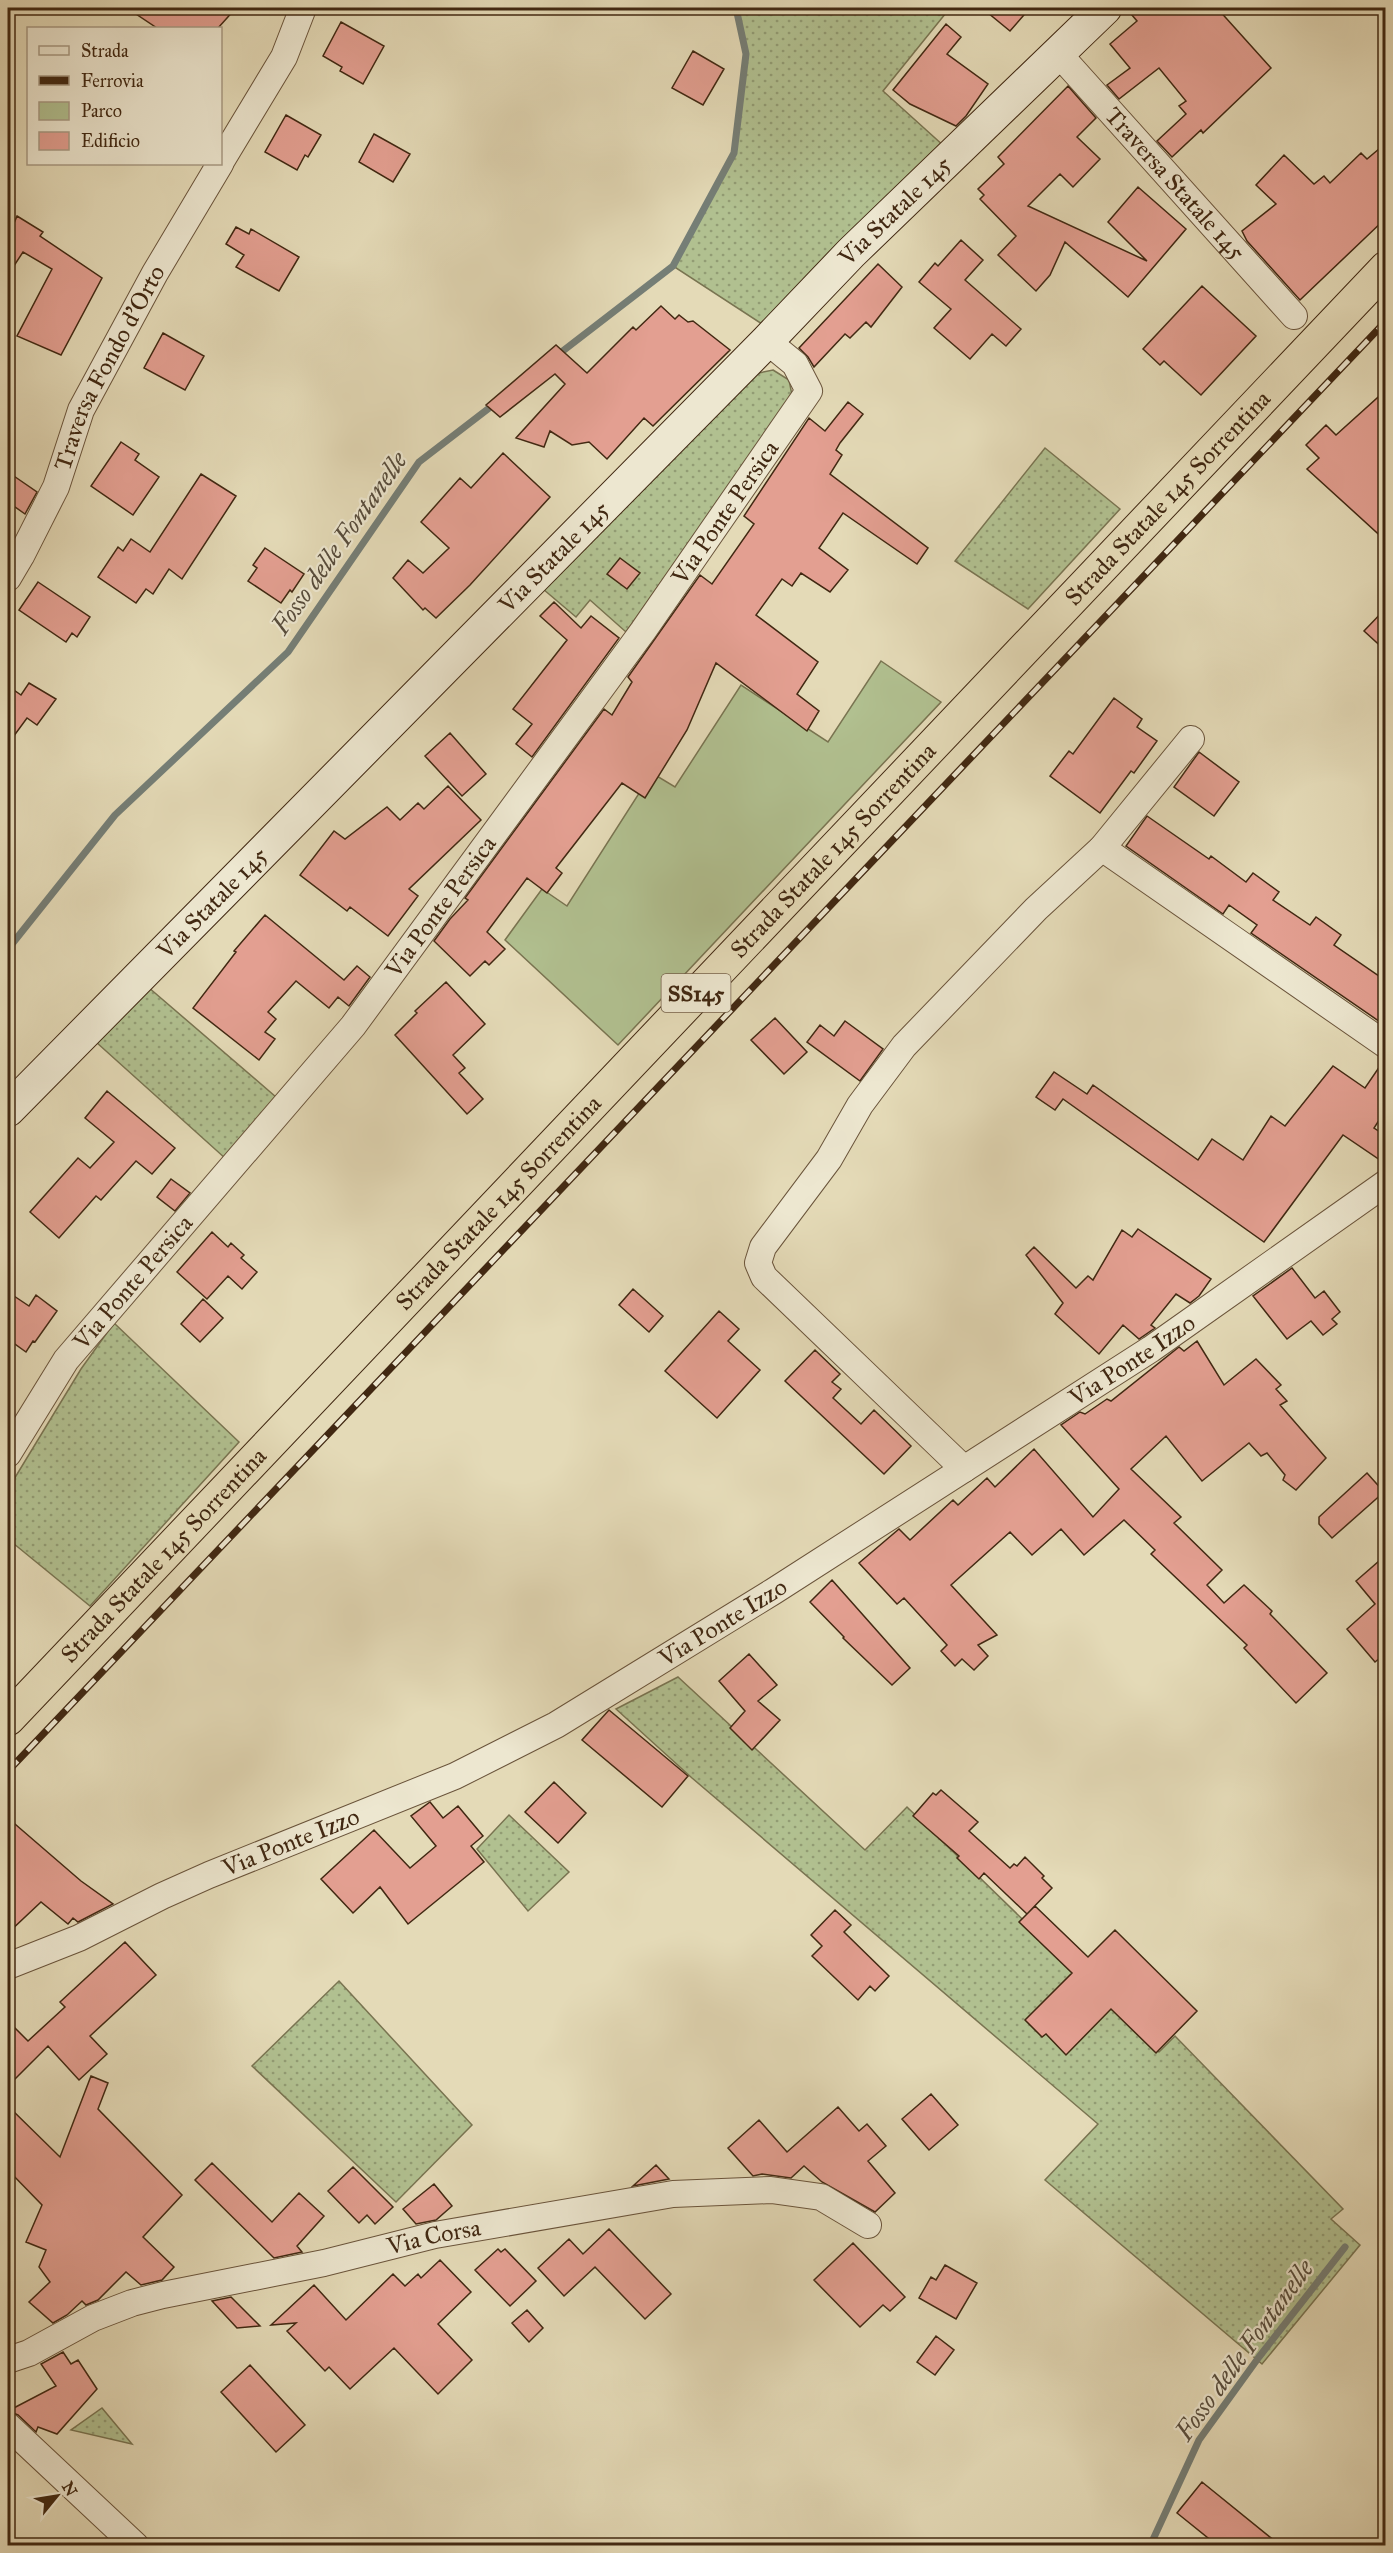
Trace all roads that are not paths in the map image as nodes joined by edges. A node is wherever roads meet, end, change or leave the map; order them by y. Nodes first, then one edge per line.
1 (303, 8) edge
2 (1105, 8) edge
3 (1057, 52) junction
4 (222, 160) edge
5 (219, 165) edge
6 (1386, 268) edge
7 (1294, 316) dead end
8 (767, 341) junction
9 (8, 578) edge
10 (1191, 739) dead end
11 (1102, 848) junction
12 (1386, 1045) edge
13 (8, 1110) edge
14 (1386, 1183) edge
15 (8, 1454) edge
16 (964, 1469) junction
17 (8, 1719) edge
18 (8, 1966) edge
19 (868, 2225) dead end
20 (8, 2360) edge
21 (8, 2426) edge
22 (136, 2546) edge

1 - 4 street, Traversa Fondo d'Orto
2 - 3 main road, Via Statale 145
3 - 7 street, Traversa Statale 145
3 - 8 main road, Via Statale 145
5 - 9 street, Traversa Fondo d'Orto
6 - 17 highway, Strada Statale 145 Sorrentina / SS145
8 - 13 main road, Via Statale 145
8 - 15 street, Via Ponte Persica
10 - 11 street
11 - 12 street
11 - 16 street
14 - 16 street, Via Ponte Izzo
16 - 18 street, Via Ponte Izzo
19 - 20 street, Via Corsa
21 - 22 street

